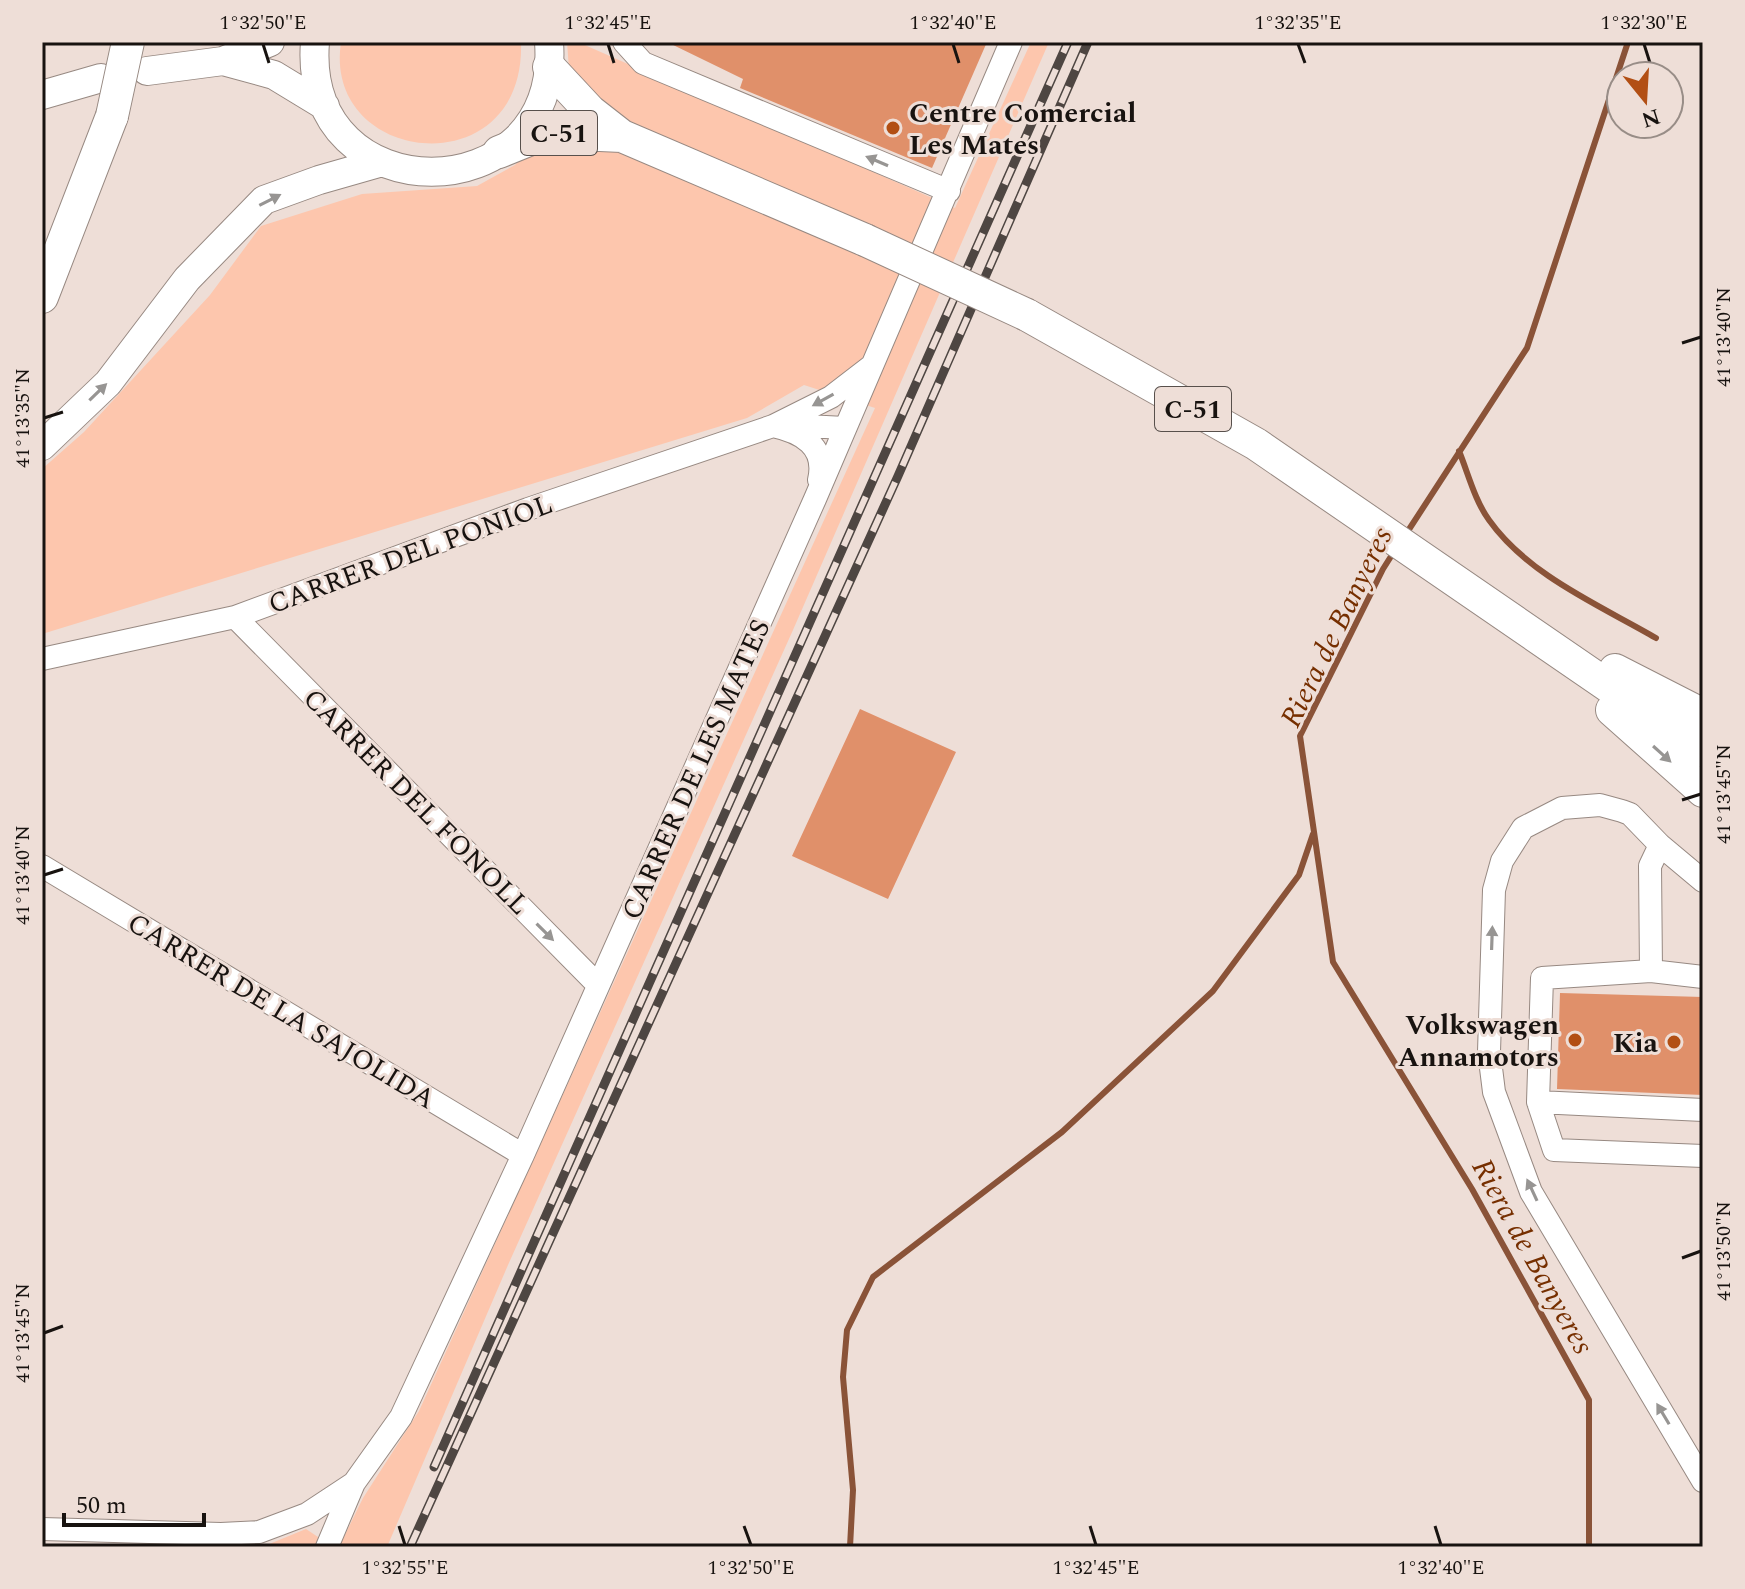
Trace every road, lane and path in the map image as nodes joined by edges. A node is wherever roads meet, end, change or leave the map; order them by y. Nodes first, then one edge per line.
1 (128, 42) edge
2 (270, 42) edge
3 (315, 42) edge
4 (624, 42) edge
5 (1011, 42) edge
6 (549, 54) edge
7 (223, 61) junction
8 (147, 71) dead end
9 (101, 78) dead end
10 (42, 95) edge
11 (325, 106) junction
12 (622, 136) junction
13 (499, 152) junction
14 (382, 162) junction
15 (949, 191) junction
16 (42, 297) edge
17 (870, 367) junction
18 (773, 426) junction
19 (845, 428) junction
20 (42, 446) edge
21 (815, 499) junction
22 (1498, 610) junction
23 (235, 617) junction
24 (42, 659) edge
25 (1703, 715) edge
26 (1703, 751) edge
27 (1703, 791) edge
28 (1660, 845) junction
29 (42, 866) edge
30 (1703, 881) edge
31 (1651, 971) junction
32 (1703, 977) edge
33 (598, 985) junction
34 (1538, 1102) junction
35 (1703, 1110) edge
36 (523, 1155) junction
37 (1703, 1156) edge
38 (1703, 1481) edge
39 (354, 1483) junction
40 (42, 1529) edge
41 (327, 1547) edge

1 - 16 highway, bridge
2 - 7 main road
3 - 11 main road
15 -> 4 street
5 - 15 street, CARRER DE LES MATES
6 - 12 highway, C-51
6 - 13 main road
7 - 8 main road
7 - 11 main road
9 - 10 main road
11 - 14 main road
12 - 13 highway, C-51
12 - 22 highway, C-51, bridge
13 - 14 main road
20 -> 14 main road
15 - 17 street, CARRER DE LES MATES
17 -> 18 street, CARRER DEL PONIOL
17 - 19 street, CARRER DE LES MATES
18 - 19 street, CARRER DEL PONIOL
18 - 21 street
18 - 23 street, CARRER DEL PONIOL
19 - 21 street, CARRER DE LES MATES
21 - 33 street, CARRER DE LES MATES
22 - 25 highway, C-51
22 - 26 highway, C-51
22 -> 27 highway
23 - 24 street, CARRER DEL PONIOL
23 -> 33 street, CARRER DEL FONOLL
28 - 30 street
28 - 31 street
38 -> 28 street
29 - 36 street, CARRER DE LA SAJOLIDA
31 - 32 street
31 - 34 street
33 - 36 street, CARRER DE LES MATES
34 - 35 street
34 - 37 street
36 - 39 street, CARRER DE LES MATES
39 - 40 street
39 - 41 street

